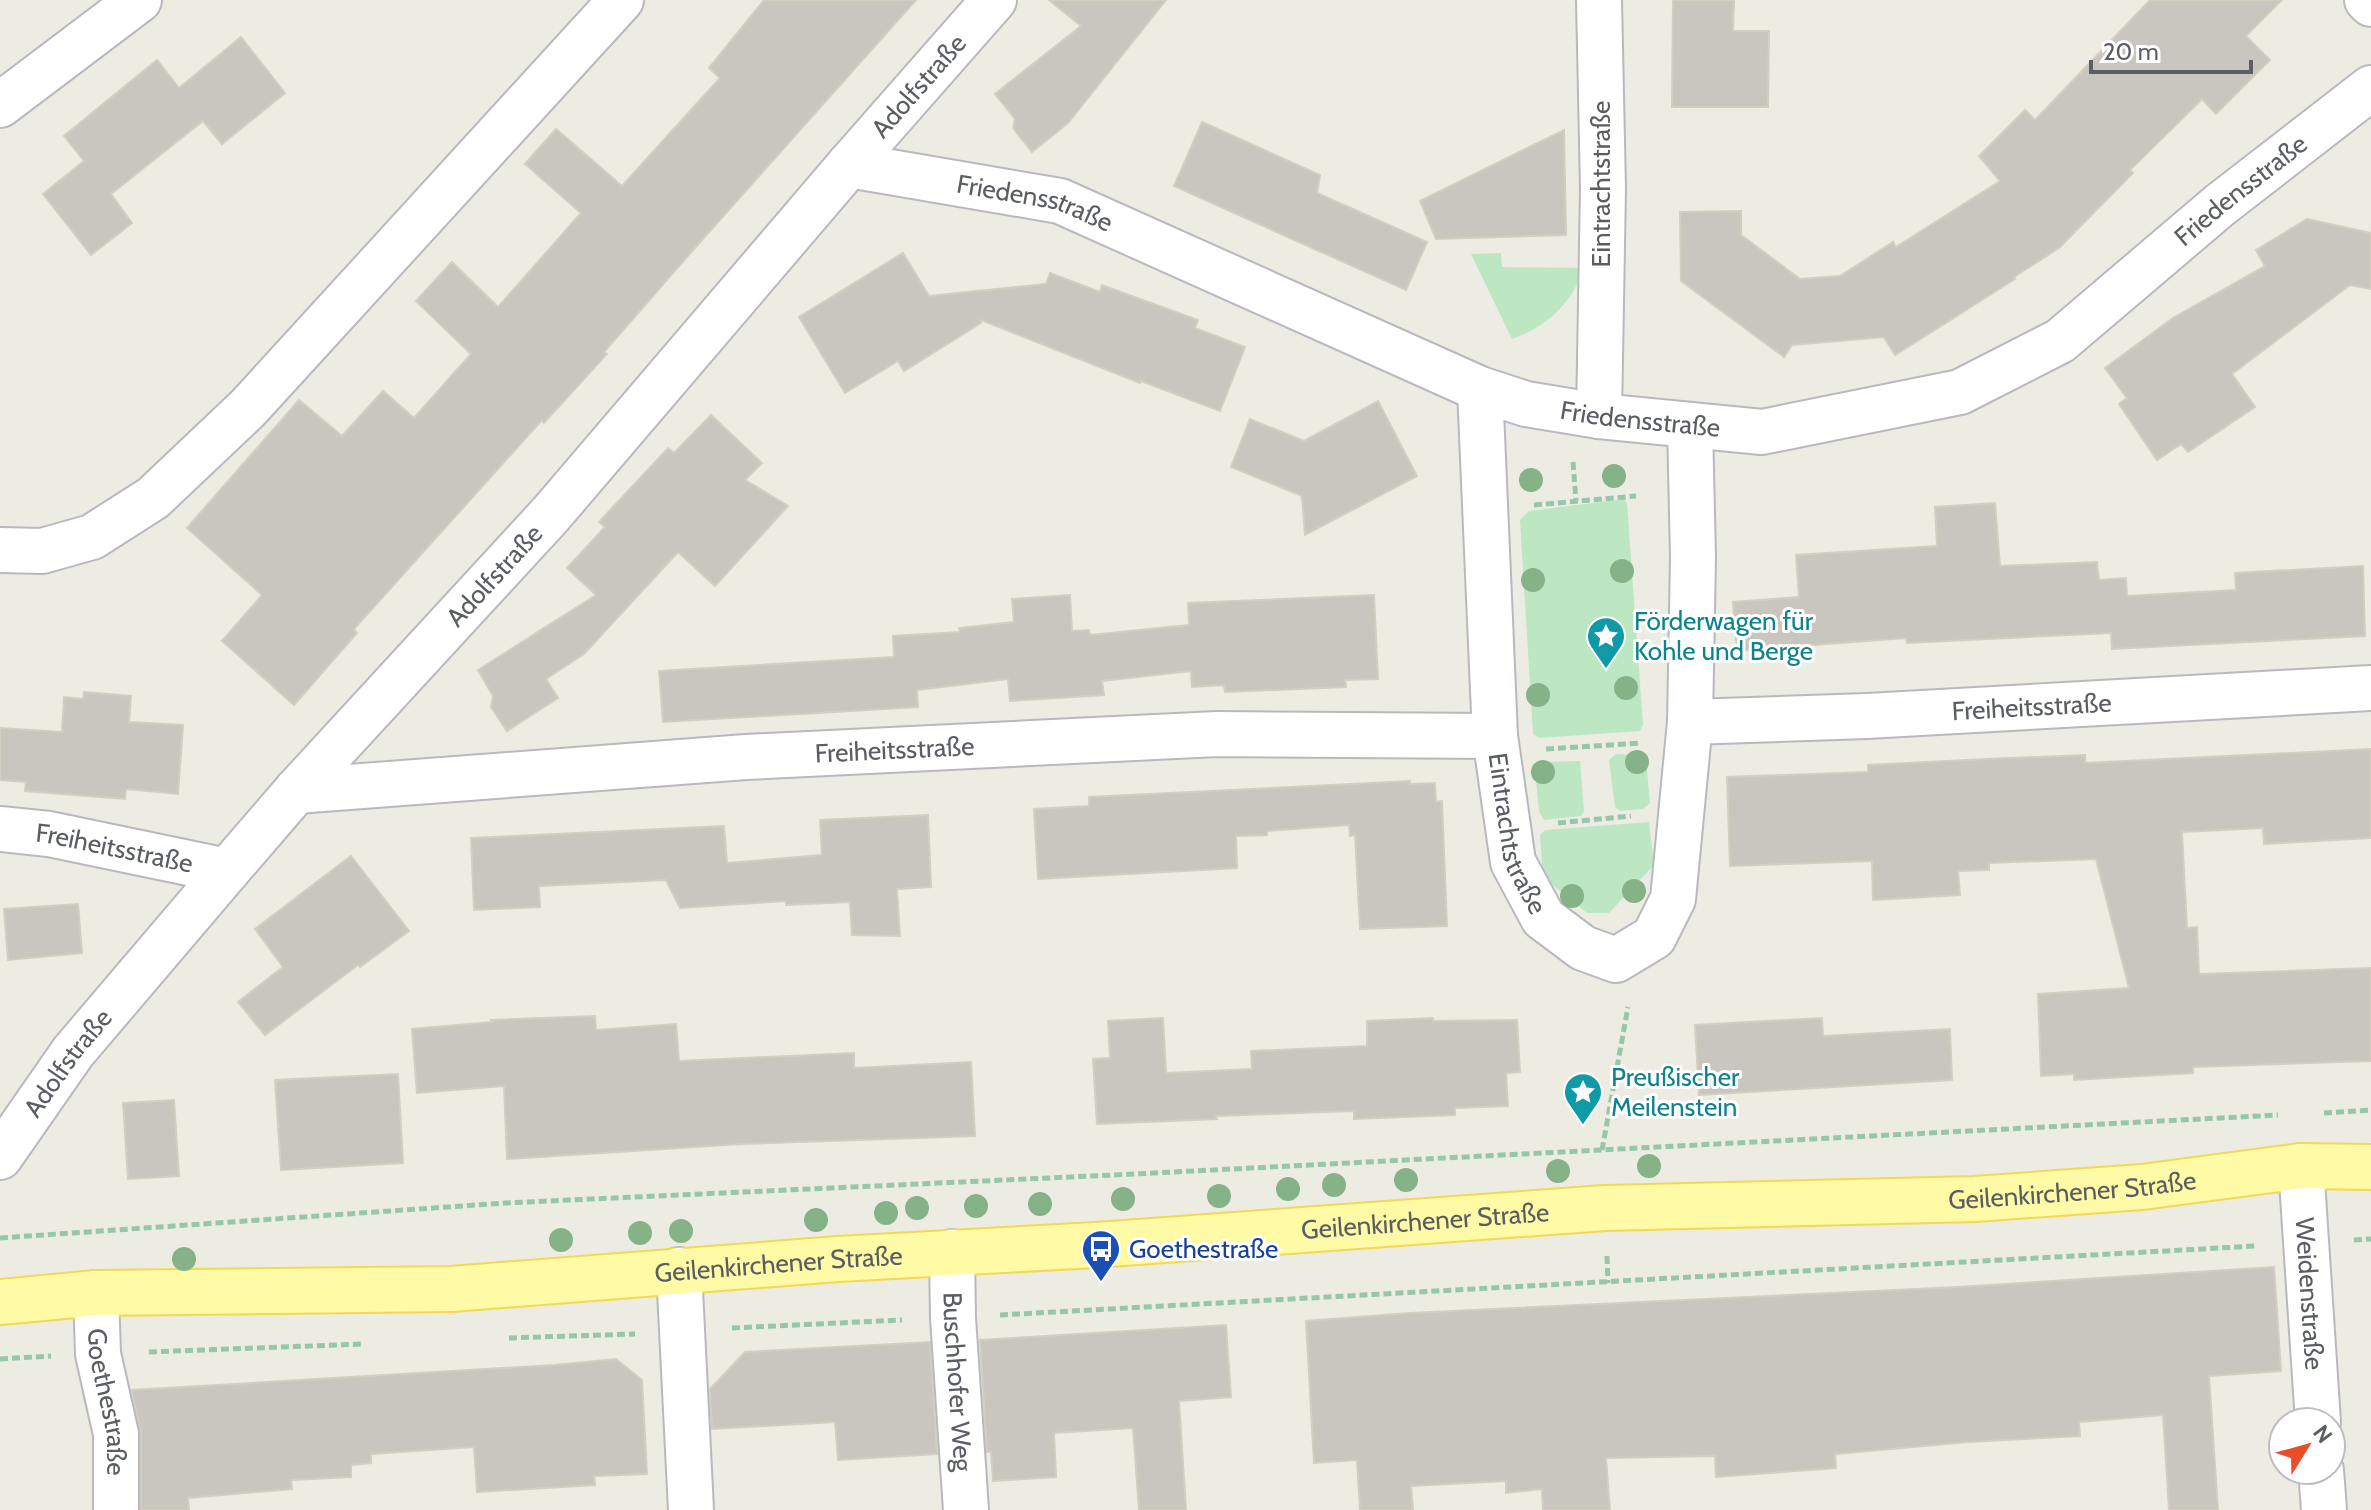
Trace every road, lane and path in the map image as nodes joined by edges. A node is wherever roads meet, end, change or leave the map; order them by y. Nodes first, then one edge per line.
1 (139, 0) edge
2 (621, 0) edge
3 (994, 0) edge
4 (1599, 0) edge
5 (2371, 88) edge
6 (0, 105) edge
7 (849, 165) junction
8 (1480, 389) junction
9 (1599, 416) junction
10 (1690, 425) junction
11 (1572, 457) dead end
12 (1635, 480) dead end
13 (1636, 496) junction
14 (1576, 501) junction
15 (1522, 506) dead end
16 (1637, 512) dead end
17 (0, 550) edge
18 (2371, 688) edge
19 (1690, 722) junction
20 (1495, 736) junction
21 (296, 791) junction
22 (1641, 815) dead end
23 (1548, 824) dead end
24 (0, 829) edge
25 (227, 871) junction
26 (1616, 960) junction
27 (2371, 1110) edge
28 (2308, 1113) dead end
29 (2293, 1114) dead end
30 (1602, 1149) junction
31 (0, 1157) edge
32 (2301, 1166) junction
33 (2371, 1167) edge
34 (1605, 1208) junction
35 (0, 1238) edge
36 (2371, 1239) edge
37 (2305, 1243) junction
38 (952, 1252) junction
39 (679, 1270) junction
40 (1608, 1283) junction
41 (96, 1293) junction
42 (0, 1302) edge
43 (953, 1318) junction
44 (682, 1332) junction
45 (508, 1338) dead end
46 (366, 1344) dead end
47 (98, 1354) junction
48 (0, 1359) edge
49 (2317, 1406) edge
50 (2322, 1486) edge
51 (116, 1510) edge
52 (691, 1510) edge
53 (966, 1510) edge
54 (2324, 1510) edge

1 - 6 street
2 - 17 street
3 - 7 street, Adolfstraße
4 - 9 street, Eintrachtstraße
5 - 10 street, Friedensstraße
7 - 8 street, Friedensstraße
7 - 21 street, Adolfstraße
8 - 9 street, Friedensstraße
8 - 20 street, Eintrachtstraße
9 - 10 street, Friedensstraße
10 - 19 street
11 - 14 path
12 - 13 path
13 - 14 path
13 - 16 path
14 - 15 path
18 - 19 street, Freiheitsstraße
19 - 20 path
19 - 26 street
20 - 21 street, Freiheitsstraße
20 - 26 street, Eintrachtstraße
21 - 25 street, Adolfstraße
22 - 23 path
24 - 25 street, Freiheitsstraße
25 - 31 street, Adolfstraße
26 - 30 path
27 - 28 path
29 - 30 path
30 - 34 path
30 - 35 path
32 - 33 main road, Geilenkirchener Straße
32 - 34 main road, Geilenkirchener Straße
32 - 37 street, Weidenstraße
34 - 38 main road, Geilenkirchener Straße
34 - 40 path
36 - 37 path
37 - 40 path
37 - 49 street, Weidenstraße
38 - 39 main road, Geilenkirchener Straße
38 - 43 street, Buschhofer Weg
39 - 41 main road, Geilenkirchener Straße
39 - 44 street
40 - 43 path
41 - 42 main road, Geilenkirchener Straße
41 - 47 street, Goethestraße
43 - 44 path
43 - 53 street, Buschhofer Weg
44 - 45 path
44 - 52 street
46 - 47 path
47 - 48 path
47 - 51 street, Goethestraße
50 - 54 street

